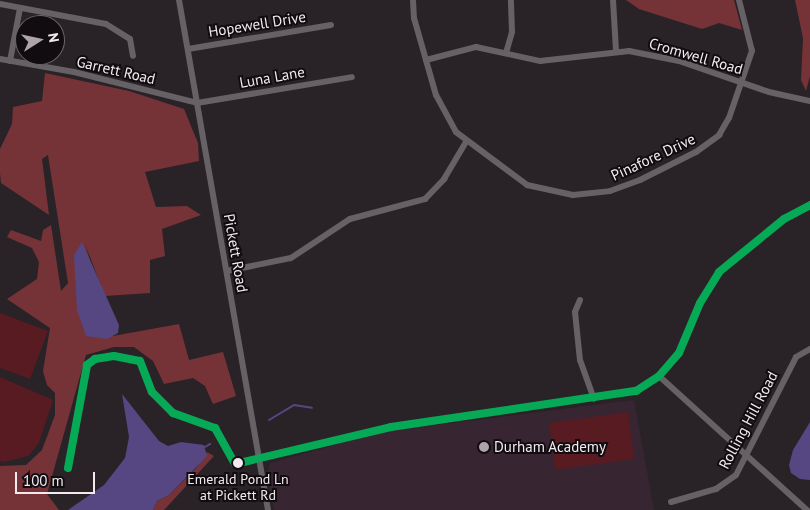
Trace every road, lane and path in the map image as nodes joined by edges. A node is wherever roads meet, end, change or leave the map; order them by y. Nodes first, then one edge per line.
1 (179, 0) edge
2 (413, 0) edge
3 (511, 0) edge
4 (613, 0) edge
5 (739, 0) edge
6 (0, 4) edge
7 (20, 8) junction
8 (331, 25) dead end
9 (188, 49) junction
10 (616, 51) junction
11 (506, 53) junction
12 (133, 56) dead end
13 (0, 59) edge
14 (426, 60) junction
15 (10, 61) junction
16 (352, 77) dead end
17 (743, 82) junction
18 (810, 100) edge
19 (197, 103) junction
20 (466, 142) junction
21 (810, 205) edge
22 (227, 271) junction
23 (580, 300) dead end
24 (810, 349) edge
25 (659, 376) junction
26 (594, 399) junction
27 (747, 455) junction
28 (259, 459) junction
29 (68, 468) dead end
30 (671, 502) dead end
31 (268, 510) edge
32 (807, 510) edge

1 - 9 street, Pickett Road
2 - 14 street, Pinafore Drive
3 - 11 street
4 - 10 street
5 - 17 street, Pinafore Drive
6 - 7 street
7 - 12 street
7 - 15 street
8 - 9 street, Hopewell Drive
9 - 19 street, Pickett Road
10 - 11 street, Cromwell Road
10 - 17 street, Cromwell Road
11 - 14 street, Cromwell Road
13 - 15 street, Garrett Road
14 - 20 street, Pinafore Drive
15 - 19 street, Garrett Road
16 - 19 street, Luna Lane
17 - 18 street, Cromwell Road
17 - 20 street, Pinafore Drive
19 - 22 street, Pickett Road
20 - 22 street
21 - 25 street
22 - 28 street, Pickett Road
23 - 26 street
24 - 27 street, Rolling Hill Road
25 - 26 street
25 - 27 street
26 - 28 street
27 - 30 street, Rolling Hill Road
27 - 32 street
28 - 29 street
28 - 31 street, Pickett Road

